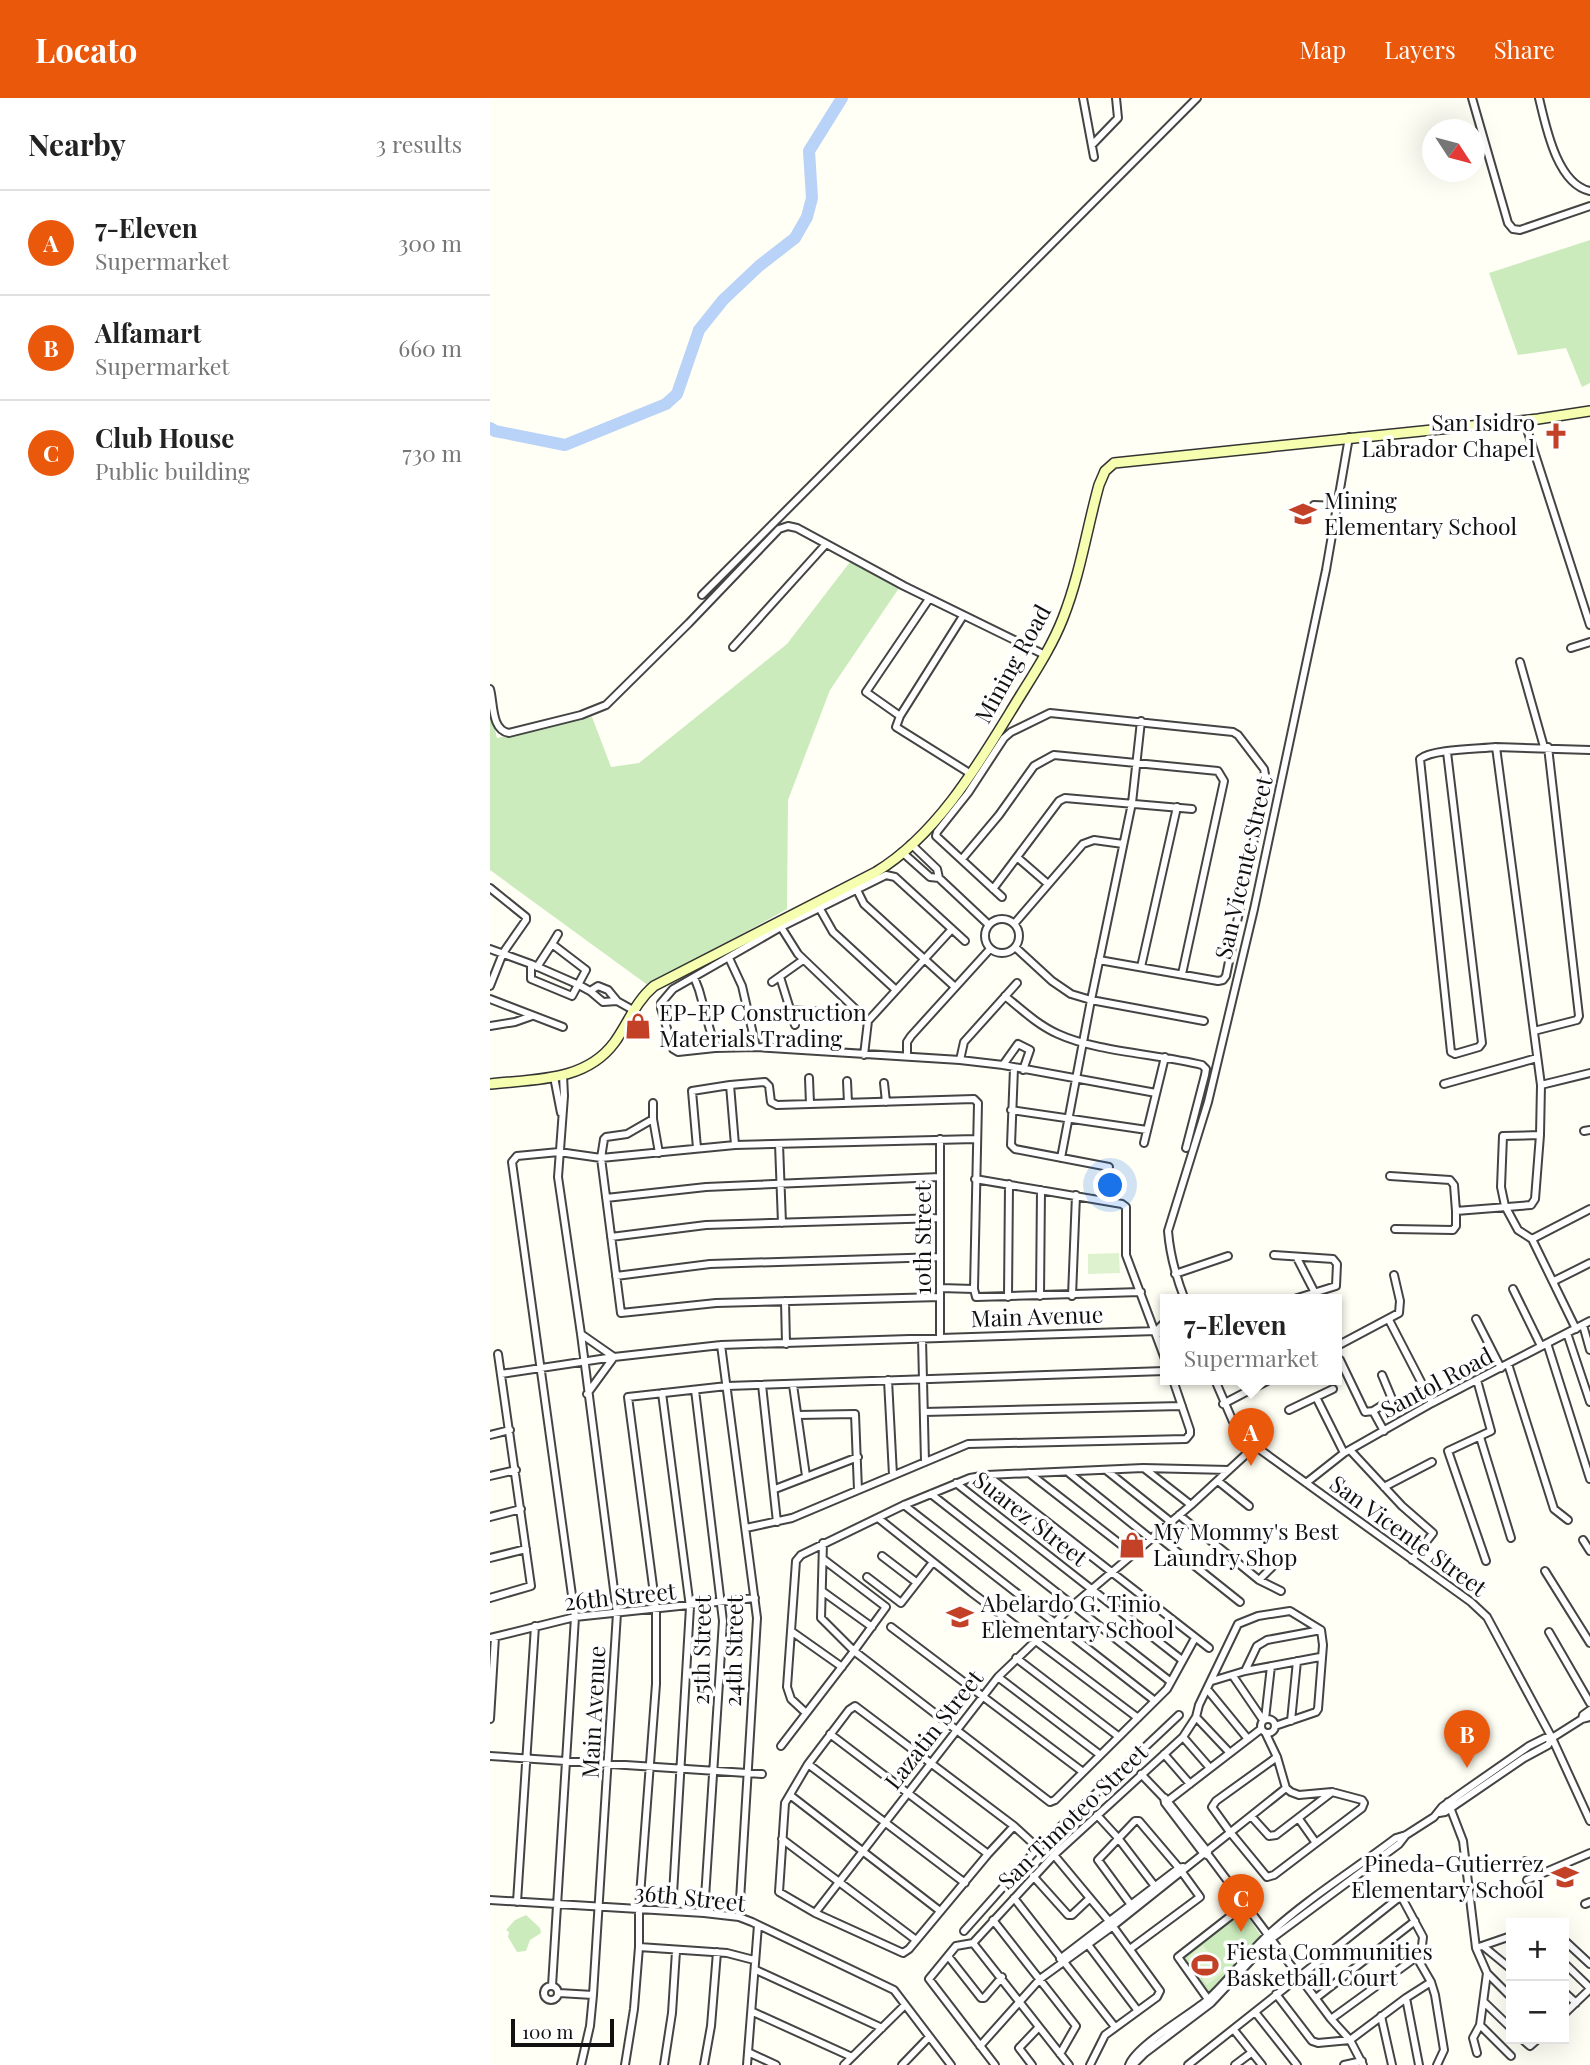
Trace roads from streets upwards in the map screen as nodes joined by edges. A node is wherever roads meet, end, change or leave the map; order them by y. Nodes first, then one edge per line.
1 (1083, 98) edge
2 (1116, 98) edge
3 (1197, 98) edge
4 (1472, 98) edge
5 (1539, 98) edge
6 (1092, 145) junction
7 (1094, 157) dead end
8 (1588, 191) edge
9 (1590, 206) edge
10 (1590, 411) edge
11 (1524, 420) junction
12 (1349, 437) junction
13 (1314, 505) dead end
14 (1338, 506) junction
15 (782, 516) junction
16 (788, 526) junction
17 (826, 544) junction
18 (702, 595) dead end
19 (929, 598) junction
20 (963, 615) junction
21 (1590, 625) edge
22 (1590, 642) edge
23 (733, 648) dead end
24 (1571, 648) dead end
25 (1045, 655) junction
26 (1520, 662) dead end
27 (490, 689) edge
28 (900, 716) junction
29 (1141, 721) junction
30 (1496, 747) junction
31 (1546, 747) junction
32 (1590, 750) edge
33 (1447, 752) junction
34 (1137, 762) junction
35 (971, 774) junction
36 (1132, 803) junction
37 (1177, 807) junction
38 (1192, 809) dead end
39 (911, 844) junction
40 (1123, 844) junction
41 (902, 852) junction
42 (923, 856) junction
43 (1018, 858) junction
44 (962, 859) junction
45 (916, 864) junction
46 (939, 878) junction
47 (1048, 884) junction
48 (490, 888) edge
49 (993, 889) junction
50 (857, 890) junction
51 (1002, 897) dead end
52 (820, 909) junction
53 (1014, 924) junction
54 (989, 925) junction
55 (781, 927) junction
56 (953, 929) junction
57 (558, 934) dead end
58 (965, 941) dead end
59 (552, 944) junction
60 (1015, 947) junction
61 (990, 948) junction
62 (490, 949) edge
63 (503, 953) junction
64 (729, 958) junction
65 (925, 959) junction
66 (803, 960) junction
67 (1099, 960) junction
68 (534, 965) junction
69 (1141, 967) junction
70 (1182, 974) junction
71 (694, 977) junction
72 (780, 977) junction
73 (772, 982) dead end
74 (1017, 983) dead end
75 (579, 985) junction
76 (490, 986) edge
77 (955, 987) junction
78 (896, 990) junction
79 (590, 991) junction
80 (1005, 996) junction
81 (490, 999) edge
82 (1091, 1000) junction
83 (617, 1001) junction
84 (633, 1010) junction
85 (791, 1010) junction
86 (857, 1011) junction
87 (533, 1015) junction
88 (868, 1021) junction
89 (1204, 1021) dead end
90 (490, 1026) edge
91 (795, 1026) dead end
92 (564, 1027) dead end
93 (1534, 1031) junction
94 (1083, 1043) junction
95 (756, 1047) junction
96 (715, 1048) junction
97 (864, 1055) junction
98 (907, 1056) junction
99 (1166, 1057) junction
100 (1537, 1058) junction
101 (960, 1060) junction
102 (1003, 1065) junction
103 (1014, 1068) junction
104 (1023, 1070) junction
105 (1590, 1073) edge
106 (559, 1076) junction
107 (809, 1078) dead end
108 (1076, 1080) junction
109 (848, 1081) dead end
110 (884, 1083) dead end
111 (490, 1084) edge
112 (1444, 1084) dead end
113 (730, 1085) junction
114 (1541, 1085) junction
115 (1156, 1093) junction
116 (886, 1102) junction
117 (653, 1103) dead end
118 (848, 1103) junction
119 (810, 1104) junction
120 (1011, 1110) junction
121 (653, 1119) junction
122 (1069, 1119) junction
123 (1147, 1130) junction
124 (1540, 1135) junction
125 (940, 1139) junction
126 (976, 1139) junction
127 (1144, 1143) dead end
128 (779, 1144) junction
129 (735, 1145) junction
130 (1186, 1148) dead end
131 (696, 1149) junction
132 (559, 1152) junction
133 (659, 1153) junction
134 (601, 1158) junction
135 (1061, 1158) junction
136 (1110, 1167) dead end
137 (1390, 1176) dead end
138 (940, 1177) junction
139 (975, 1179) junction
140 (1009, 1184) junction
141 (780, 1185) junction
142 (1041, 1191) junction
143 (1076, 1195) junction
144 (606, 1198) junction
145 (1505, 1206) junction
146 (1590, 1209) edge
147 (1456, 1211) junction
148 (940, 1218) junction
149 (782, 1223) junction
150 (1395, 1229) dead end
151 (611, 1237) junction
152 (1532, 1239) junction
153 (1274, 1255) dead end
154 (1228, 1256) dead end
155 (940, 1257) junction
156 (1297, 1258) junction
157 (1590, 1263) edge
158 (1175, 1274) junction
159 (1394, 1275) dead end
160 (616, 1276) junction
161 (1554, 1282) junction
162 (940, 1288) junction
163 (974, 1289) junction
164 (1513, 1289) dead end
165 (1141, 1292) junction
166 (1314, 1293) junction
167 (1183, 1294) edge
168 (1311, 1294) edge
169 (1040, 1296) junction
170 (1072, 1296) junction
171 (940, 1297) junction
172 (1008, 1297) junction
173 (785, 1301) junction
174 (1389, 1320) junction
175 (1476, 1320) dead end
176 (1590, 1321) edge
177 (1160, 1324) edge
178 (1160, 1326) edge
179 (1579, 1327) junction
180 (1567, 1333) junction
181 (581, 1334) junction
182 (940, 1338) junction
183 (922, 1339) junction
184 (786, 1344) junction
185 (1342, 1344) edge
186 (721, 1345) junction
187 (1544, 1345) junction
188 (1590, 1350) edge
189 (498, 1354) dead end
190 (614, 1357) junction
191 (584, 1362) junction
192 (499, 1364) junction
193 (1342, 1364) edge
194 (1508, 1364) junction
195 (490, 1366) edge
196 (540, 1368) junction
197 (1501, 1368) junction
198 (1160, 1371) edge
199 (501, 1374) junction
200 (1382, 1375) dead end
201 (923, 1379) junction
202 (888, 1380) junction
203 (1477, 1380) junction
204 (762, 1385) junction
205 (793, 1385) junction
206 (1175, 1385) edge
207 (1216, 1385) edge
208 (1259, 1385) edge
209 (727, 1386) junction
210 (1333, 1389) dead end
211 (695, 1390) junction
212 (662, 1393) junction
213 (587, 1394) junction
214 (1316, 1397) junction
215 (1590, 1402) edge
216 (1432, 1403) junction
217 (1223, 1404) junction
218 (1182, 1406) junction
219 (1289, 1410) dead end
220 (1373, 1411) junction
221 (924, 1412) junction
222 (798, 1415) junction
223 (510, 1430) junction
224 (1384, 1431) junction
225 (490, 1435) edge
226 (1480, 1437) junction
227 (1255, 1446) junction
228 (1347, 1451) junction
229 (858, 1457) junction
230 (925, 1462) junction
231 (1432, 1462) dead end
232 (1143, 1468) junction
233 (516, 1470) junction
234 (1106, 1470) junction
235 (1230, 1471) junction
236 (1029, 1473) junction
237 (1069, 1473) junction
238 (893, 1475) junction
239 (987, 1475) junction
240 (490, 1476) edge
241 (806, 1476) junction
242 (1590, 1479) edge
243 (1218, 1481) junction
244 (956, 1483) junction
245 (1307, 1483) junction
246 (1384, 1487) junction
247 (775, 1489) junction
248 (858, 1490) junction
249 (931, 1494) junction
250 (904, 1505) junction
251 (1191, 1505) junction
252 (1249, 1506) dead end
253 (521, 1509) junction
254 (1179, 1515) junction
255 (490, 1517) edge
256 (878, 1518) junction
257 (1568, 1520) dead end
258 (776, 1522) junction
259 (1171, 1522) junction
260 (746, 1528) junction
261 (1153, 1537) junction
262 (1511, 1538) dead end
263 (1583, 1540) dead end
264 (823, 1543) junction
265 (526, 1549) junction
266 (1590, 1551) edge
267 (1133, 1554) junction
268 (882, 1556) dead end
269 (490, 1558) edge
270 (823, 1559) junction
271 (1279, 1560) dead end
272 (1412, 1560) junction
273 (1486, 1561) dead end
274 (933, 1562) junction
275 (1545, 1571) dead end
276 (1112, 1572) junction
277 (867, 1577) dead end
278 (1259, 1580) junction
279 (916, 1582) junction
280 (540, 1584) dead end
281 (531, 1586) junction
282 (1093, 1590) junction
283 (822, 1591) junction
284 (1281, 1591) dead end
285 (490, 1598) edge
286 (755, 1598) junction
287 (723, 1602) junction
288 (1240, 1602) dead end
289 (690, 1606) junction
290 (1072, 1606) junction
291 (656, 1609) junction
292 (617, 1613) junction
293 (575, 1617) junction
294 (1055, 1623) junction
295 (535, 1626) junction
296 (872, 1627) junction
297 (891, 1627) dead end
298 (1321, 1630) junction
299 (791, 1631) junction
300 (1549, 1632) dead end
301 (492, 1638) edge
302 (1195, 1638) junction
303 (1034, 1641) junction
304 (1590, 1643) edge
305 (1209, 1648) dead end
306 (854, 1651) junction
307 (1320, 1657) junction
308 (1016, 1658) junction
309 (1182, 1660) junction
310 (1297, 1661) junction
311 (842, 1667) junction
312 (1271, 1667) junction
313 (1245, 1671) junction
314 (1233, 1676) junction
315 (998, 1677) junction
316 (1212, 1681) junction
317 (1171, 1682) junction
318 (1207, 1689) junction
319 (981, 1696) junction
320 (1155, 1701) junction
321 (1590, 1703) edge
322 (1590, 1710) edge
323 (806, 1713) junction
324 (1179, 1715) dead end
325 (1196, 1717) junction
326 (1590, 1717) edge
327 (1138, 1718) junction
328 (490, 1719) edge
329 (1582, 1719) junction
330 (1264, 1720) junction
331 (1291, 1721) junction
332 (1275, 1727) junction
333 (955, 1730) junction
334 (1264, 1731) junction
335 (830, 1734) junction
336 (1118, 1736) junction
337 (1183, 1737) junction
338 (1552, 1738) junction
339 (1248, 1739) junction
340 (781, 1746) dead end
341 (1228, 1752) junction
342 (1099, 1754) junction
343 (1164, 1754) junction
344 (490, 1756) edge
345 (1277, 1757) junction
346 (528, 1758) junction
347 (567, 1760) junction
348 (930, 1763) junction
349 (609, 1764) junction
350 (808, 1764) junction
351 (648, 1766) junction
352 (1210, 1768) junction
353 (681, 1769) junction
354 (714, 1771) junction
355 (1083, 1772) junction
356 (747, 1773) junction
357 (762, 1774) dead end
358 (1141, 1774) junction
359 (1189, 1784) junction
360 (1286, 1788) junction
361 (1332, 1792) junction
362 (906, 1793) junction
363 (790, 1795) junction
364 (1166, 1800) junction
365 (1450, 1804) junction
366 (1097, 1815) junction
367 (1251, 1816) junction
368 (1299, 1819) junction
369 (1590, 1821) edge
370 (884, 1823) junction
371 (1014, 1826) junction
372 (1230, 1832) junction
373 (1118, 1838) junction
374 (782, 1839) junction
375 (1317, 1843) junction
376 (1038, 1848) junction
377 (862, 1851) junction
378 (1206, 1853) junction
379 (1590, 1853) edge
380 (988, 1854) junction
381 (1055, 1855) junction
382 (1525, 1861) dead end
383 (1182, 1869) junction
384 (1034, 1876) junction
385 (838, 1881) junction
386 (965, 1883) junction
387 (1157, 1889) junction
388 (1014, 1898) junction
389 (1090, 1898) junction
390 (490, 1900) edge
391 (517, 1902) junction
392 (556, 1904) junction
393 (1246, 1904) junction
394 (1133, 1907) junction
395 (599, 1908) junction
396 (639, 1909) junction
397 (672, 1911) junction
398 (940, 1911) junction
399 (704, 1913) junction
400 (815, 1913) junction
401 (738, 1917) junction
402 (993, 1920) junction
403 (1415, 1921) junction
404 (1111, 1924) junction
405 (758, 1925) junction
406 (964, 1931) dead end
407 (1269, 1937) junction
408 (916, 1940) junction
409 (1506, 1941) edge
410 (973, 1943) junction
411 (1086, 1943) junction
412 (1569, 1945) edge
413 (639, 1947) junction
414 (1479, 1947) junction
415 (1130, 1949) junction
416 (676, 1951) junction
417 (717, 1952) junction
418 (1419, 1955) junction
419 (948, 1956) junction
420 (754, 1960) junction
421 (1061, 1962) junction
422 (1590, 1964) edge
423 (1506, 1966) edge
424 (1569, 1968) edge
425 (756, 1970) junction
426 (1487, 1973) junction
427 (1300, 1976) junction
428 (1002, 1977) junction
429 (1040, 1979) junction
430 (1431, 1982) junction
431 (552, 1986) junction
432 (1590, 1989) edge
433 (1506, 1992) edge
434 (559, 1993) junction
435 (1276, 1994) junction
436 (593, 1995) junction
437 (1569, 1997) edge
438 (1316, 1998) junction
439 (1406, 1998) junction
440 (1210, 2002) junction
441 (1484, 2002) junction
442 (1020, 2003) junction
443 (1576, 2003) junction
444 (905, 2005) junction
445 (1569, 2009) edge
446 (1138, 2011) junction
447 (1255, 2011) junction
448 (753, 2012) junction
449 (1381, 2016) junction
450 (1331, 2019) junction
451 (1506, 2023) edge
452 (1480, 2025) junction
453 (1039, 2027) junction
454 (1115, 2027) junction
455 (882, 2028) junction
456 (1234, 2030) junction
457 (929, 2037) junction
458 (1350, 2040) junction
459 (980, 2046) junction
460 (750, 2053) junction
461 (1251, 2053) junction
462 (1477, 2053) dead end
463 (1060, 2054) junction
464 (1511, 2056) dead end
465 (852, 2057) junction
466 (1132, 2063) edge
467 (1363, 2063) edge
468 (581, 2065) edge
469 (625, 2065) edge
470 (664, 2065) edge
471 (704, 2065) edge
472 (747, 2065) edge
473 (776, 2065) edge
474 (844, 2065) edge
475 (902, 2065) edge
476 (951, 2065) edge
477 (995, 2065) edge
478 (1032, 2065) edge
479 (1069, 2065) edge
480 (1090, 2065) edge
481 (1188, 2065) edge
482 (1235, 2065) edge
483 (1262, 2065) edge
484 (1297, 2065) edge
485 (1344, 2065) edge
486 (1392, 2065) edge
487 (1419, 2065) edge
488 (1437, 2065) edge

1 - 6 street
2 - 6 street
3 - 15 street
4 - 9 street
5 - 8 street
6 - 7 street
8 - 9 street
10 - 11 street, Mining Road
11 - 12 street, Mining Road
11 - 21 street
12 - 14 street, San Vicente Street
12 - 25 street, Mining Road
13 - 14 street
14 - 158 street, San Vicente Street
15 - 16 street
15 - 18 street
16 - 17 street
16 - 27 street
17 - 19 street
17 - 23 street
19 - 20 street
19 - 28 street
20 - 25 street
20 - 28 street
22 - 24 street
25 - 35 street, Mining Road
26 - 31 street
28 - 35 street
29 - 34 street
29 - 44 street
29 - 70 street
30 - 31 street
30 - 33 street
30 - 93 street
31 - 32 street
31 - 93 street
33 - 33 street
34 - 36 street
34 - 44 street
34 - 70 street
35 - 39 street, Mining Road
36 - 37 street
36 - 40 street
36 - 43 street
37 - 38 street
37 - 69 street
39 - 41 street, Mining Road
39 - 42 street
40 - 47 street
40 - 67 street
41 - 45 street
41 - 84 street, Mining Road
42 - 45 street
42 - 46 street
43 - 47 street
43 - 49 street
44 - 49 street
45 - 46 street
46 - 54 street
47 - 53 street
48 - 63 street
49 - 51 street
50 - 52 street
50 - 56 street
50 - 65 street
52 - 55 street
52 - 78 street
53 - 54 street
53 - 60 street
54 - 61 street
55 - 64 street
55 - 66 street
56 - 58 street
56 - 65 street
57 - 59 street
59 - 68 street
59 - 75 street
60 - 61 street
60 - 82 street
61 - 77 street
62 - 63 street
63 - 68 street
63 - 76 street
64 - 71 street
64 - 95 street
65 - 77 street
65 - 78 street
66 - 72 street
66 - 86 street
67 - 69 street
67 - 82 street
68 - 75 street
68 - 75 street
69 - 70 street
71 - 96 street
71 - 96 street
72 - 73 street
72 - 85 street
74 - 80 street
75 - 79 street
77 - 98 street
78 - 88 street
79 - 83 street
79 - 83 street
80 - 94 street
80 - 101 street
81 - 87 street
82 - 89 street
82 - 94 street
83 - 84 street
84 - 106 street, Mining Road
85 - 86 street
85 - 91 street
86 - 88 street
87 - 90 street
87 - 92 street
88 - 97 street
93 - 100 street
94 - 99 street
94 - 108 street
95 - 96 street
95 - 97 street
97 - 98 street
98 - 101 street
99 - 115 street
99 - 130 street
100 - 112 street
100 - 114 street
101 - 102 street
102 - 103 street
102 - 104 street
103 - 104 street
103 - 120 street
104 - 108 street
105 - 114 street
106 - 111 street, Mining Road
106 - 132 street, Main Avenue
107 - 119 street
108 - 115 street
108 - 122 street
109 - 118 street
110 - 116 street
113 - 119 street
113 - 129 street
113 - 131 street
114 - 124 street
115 - 123 street
116 - 118 street
116 - 126 street
117 - 121 street
118 - 119 street
120 - 122 street
120 - 135 street
121 - 133 street
121 - 134 street
122 - 123 street
122 - 135 street
123 - 127 street
124 - 145 street
124 - 145 street
125 - 126 street
125 - 128 street
125 - 138 street, 10th Street
126 - 139 street
128 - 129 street
128 - 141 street
129 - 131 street
131 - 133 street
132 - 134 street
132 - 181 street, Main Avenue
132 - 196 street
133 - 134 street
134 - 144 street
135 - 136 street
137 - 147 street
138 - 141 street
138 - 148 street, 10th Street
139 - 140 street
139 - 163 street
140 - 142 street
140 - 172 street
141 - 144 street
141 - 149 street
142 - 143 street
142 - 169 street
143 - 165 street
143 - 170 street
144 - 151 street
145 - 147 street
145 - 152 street
146 - 152 street
147 - 150 street
148 - 149 street
148 - 155 street, 10th Street
149 - 151 street
151 - 160 street
152 - 161 street
153 - 156 street
154 - 158 street
155 - 160 street
155 - 162 street, 10th Street
156 - 166 street
156 - 166 street
157 - 161 street
158 - 167 street, San Vicente Street
159 - 174 street
160 - 173 street
161 - 179 street
162 - 163 street
162 - 171 street, 10th Street
163 - 172 street
164 - 187 street
165 - 170 street
165 - 177 street
166 - 168 street
169 - 170 street
169 - 172 street
171 - 173 street
171 - 182 street, 10th Street
173 - 184 street
174 - 185 street
174 - 216 street
175 - 197 street
176 - 179 street, Santol Road
178 - 182 street, Main Avenue
179 - 180 street, Santol Road
179 - 188 street
180 - 187 street, Santol Road
180 - 215 street
181 - 190 street
181 - 191 street, Main Avenue
182 - 183 street, Main Avenue
183 - 184 street, Main Avenue
183 - 201 street
184 - 186 street, Main Avenue
186 - 190 street, Main Avenue
186 - 209 street, 24th Street
187 - 194 street, Santol Road
187 - 242 street
189 - 192 street
190 - 191 street, Main Avenue
190 - 213 street
191 - 196 street, Main Avenue
191 - 213 street, Main Avenue
192 - 195 street
192 - 199 street
193 - 220 street
194 - 197 street, Santol Road
194 - 257 street
196 - 199 street, Main Avenue
196 - 293 street
197 - 203 street, Santol Road
198 - 201 street
199 - 223 street
200 - 220 street
201 - 202 street
201 - 221 street
202 - 205 street
202 - 238 street
203 - 216 street, Santol Road
203 - 226 street
204 - 205 street
204 - 209 street
204 - 247 street
205 - 222 street
206 - 218 street
207 - 217 street, San Vicente Street
208 - 217 street
209 - 211 street
209 - 260 street, 24th Street
210 - 214 street
211 - 212 street
211 - 287 street, 25th Street
212 - 289 street
212 - 291 street
213 - 292 street, Main Avenue
214 - 219 street
214 - 228 street
216 - 224 street, Santol Road
217 - 227 street, San Vicente Street
218 - 221 street
218 - 230 street
220 - 224 street
221 - 230 street
222 - 229 street
222 - 241 street
223 - 225 street
223 - 233 street
224 - 228 street, Santol Road
226 - 262 street
226 - 273 street
227 - 235 street, Lazatin Street
227 - 245 street, San Vicente Street
228 - 245 street, Santol Road
228 - 246 street
229 - 241 street
229 - 248 street
230 - 238 street
231 - 246 street
232 - 234 street
232 - 235 street
232 - 251 street
233 - 240 street
233 - 253 street
234 - 237 street
234 - 259 street
235 - 243 street, Lazatin Street
236 - 237 street
236 - 239 street
236 - 267 street
237 - 261 street
238 - 248 street
239 - 244 street
239 - 276 street
241 - 247 street
243 - 251 street, Lazatin Street
243 - 252 street
244 - 249 street
244 - 282 street, Suarez Street
245 - 272 street, San Vicente Street
246 - 272 street
247 - 258 street
248 - 258 street
249 - 250 street
249 - 290 street
250 - 256 street
250 - 294 street
251 - 254 street, Lazatin Street
253 - 255 street
253 - 265 street
254 - 259 street, Lazatin Street
254 - 278 street
256 - 264 street
256 - 274 street
258 - 260 street
259 - 261 street, Lazatin Street
260 - 286 street, 24th Street
261 - 267 street, Lazatin Street
261 - 288 street
263 - 266 street
264 - 270 street
264 - 299 street
265 - 269 street
265 - 281 street
267 - 276 street, Lazatin Street
268 - 279 street
270 - 283 street
270 - 296 street
271 - 278 street
272 - 338 street, San Vicente Street
274 - 279 street
274 - 303 street
275 - 304 street
276 - 282 street, Lazatin Street
276 - 302 street
277 - 279 street
278 - 284 street
280 - 281 street
281 - 285 street
282 - 290 street, Lazatin Street
282 - 309 street, Suarez Street
283 - 296 street
283 - 306 street
286 - 287 street, 26th Street
286 - 356 street, 24th Street
287 - 289 street, 26th Street
287 - 354 street, 25th Street
289 - 291 street, 26th Street
289 - 353 street
290 - 294 street, Lazatin Street
290 - 317 street
291 - 292 street, 26th Street
291 - 351 street
292 - 293 street, 26th Street
292 - 349 street, Main Avenue
293 - 295 street, 26th Street
293 - 347 street
294 - 303 street, Lazatin Street
294 - 320 street
295 - 301 street, 26th Street
295 - 346 street
296 - 306 street
297 - 319 street
298 - 307 street
298 - 313 street
298 - 316 street, San Timoteo Street
299 - 311 street
299 - 323 street
300 - 321 street
301 - 328 street
302 - 305 street
302 - 309 street
303 - 308 street, Lazatin Street
303 - 327 street
306 - 311 street
306 - 333 street
307 - 310 street
307 - 331 street
308 - 315 street, Lazatin Street
308 - 336 street
309 - 317 street
310 - 312 street
310 - 331 street
311 - 323 street
312 - 313 street
312 - 330 street
313 - 314 street
314 - 316 street
314 - 330 street
315 - 319 street, Lazatin Street
315 - 342 street
316 - 318 street, San Timoteo Street
317 - 320 street
318 - 325 street, San Timoteo Street
318 - 339 street
319 - 333 street, Lazatin Street
319 - 355 street
320 - 327 street
322 - 329 street
323 - 340 street
324 - 376 street
325 - 337 street, San Timoteo Street
325 - 341 street
326 - 329 street
327 - 336 street
329 - 338 street
330 - 332 street
330 - 334 street
331 - 332 street
332 - 334 street
333 - 348 street, Lazatin Street
333 - 355 street
334 - 339 street
334 - 345 street
335 - 348 street
335 - 350 street
335 - 362 street
336 - 342 street
337 - 343 street, San Timoteo Street
337 - 352 street
338 - 365 street
338 - 369 street, San Vicente Street
339 - 341 street
341 - 352 street
342 - 355 street
343 - 358 street, San Timoteo Street
343 - 359 street
344 - 346 street
345 - 360 street
345 - 372 street
346 - 347 street
346 - 391 street
347 - 349 street
347 - 392 street
348 - 362 street, Lazatin Street
348 - 371 street
349 - 351 street
349 - 395 street, Main Avenue
350 - 363 street
350 - 370 street
351 - 353 street
351 - 396 street
352 - 359 street
353 - 354 street
353 - 397 street
354 - 356 street
354 - 399 street, 25th Street
356 - 357 street
356 - 401 street, 24th Street
358 - 364 street
358 - 366 street, San Timoteo Street
359 - 364 street
360 - 361 street
360 - 367 street
361 - 368 street
361 - 375 street
362 - 370 street, Lazatin Street
362 - 380 street
363 - 374 street
363 - 377 street
364 - 378 street
365 - 407 street
365 - 414 street
366 - 373 street
366 - 381 street, San Timoteo Street
367 - 368 street
367 - 372 street
368 - 375 street
370 - 377 street, Lazatin Street
370 - 386 street
371 - 376 street
371 - 380 street
372 - 375 street
372 - 378 street
373 - 383 street
373 - 387 street
373 - 394 street
374 - 385 street
374 - 400 street
376 - 406 street
377 - 385 street, Lazatin Street
377 - 398 street
378 - 383 street
378 - 393 street
379 - 382 street
380 - 386 street
381 - 384 street, San Timoteo Street
381 - 389 street
383 - 387 street
383 - 415 street
384 - 388 street, San Timoteo Street
384 - 389 street
385 - 400 street, Lazatin Street
385 - 408 street
386 - 398 street
387 - 394 street
388 - 402 street, San Timoteo Street
388 - 421 street
389 - 404 street
390 - 391 street, 36th Street
391 - 392 street, 36th Street
392 - 395 street, 36th Street
392 - 431 street
393 - 407 street
393 - 440 street
394 - 404 street
395 - 396 street, 36th Street
395 - 436 street, Main Avenue
396 - 397 street, 36th Street
396 - 413 street
397 - 399 street, 36th Street
398 - 408 street
399 - 401 street, 36th Street
400 - 408 street
401 - 405 street, 36th Street
402 - 410 street, San Timoteo Street
402 - 429 street
403 - 418 street
403 - 427 street
403 - 438 street
404 - 411 street
404 - 415 street
405 - 420 street
405 - 444 street, 36th Street
407 - 427 street
407 - 440 street
409 - 414 street
410 - 419 street
410 - 428 street
411 - 421 street
411 - 446 street
412 - 422 street
413 - 416 street
413 - 469 street
414 - 423 street
414 - 426 street
415 - 446 street
416 - 417 street
416 - 470 street
417 - 420 street
417 - 471 street
418 - 430 street
418 - 450 street
419 - 428 street
419 - 459 street
420 - 425 street
421 - 429 street
421 - 454 street
424 - 432 street
425 - 448 street
425 - 455 street
426 - 433 street
426 - 441 street
427 - 435 street
427 - 438 street
428 - 442 street
429 - 442 street
429 - 463 street
430 - 439 street
430 - 488 street
431 - 434 street
431 - 434 street
432 - 443 street
434 - 436 street
435 - 447 street
435 - 458 street
436 - 468 street, Main Avenue
437 - 443 street
438 - 450 street
439 - 449 street
439 - 487 street
440 - 466 street
441 - 451 street
441 - 452 street
442 - 453 street
442 - 459 street
443 - 445 street
444 - 455 street
444 - 457 street, 36th Street
446 - 454 street
447 - 456 street
447 - 484 street
448 - 460 street
448 - 465 street
449 - 458 street
449 - 486 street
450 - 458 street
452 - 462 street
452 - 464 street
453 - 463 street
453 - 478 street
454 - 480 street
455 - 465 street
456 - 461 street
456 - 481 street
457 - 475 street
457 - 476 street, 36th Street
458 - 467 street
459 - 477 street
460 - 472 street
460 - 473 street
461 - 482 street
461 - 483 street
463 - 479 street
465 - 474 street
467 - 485 street

